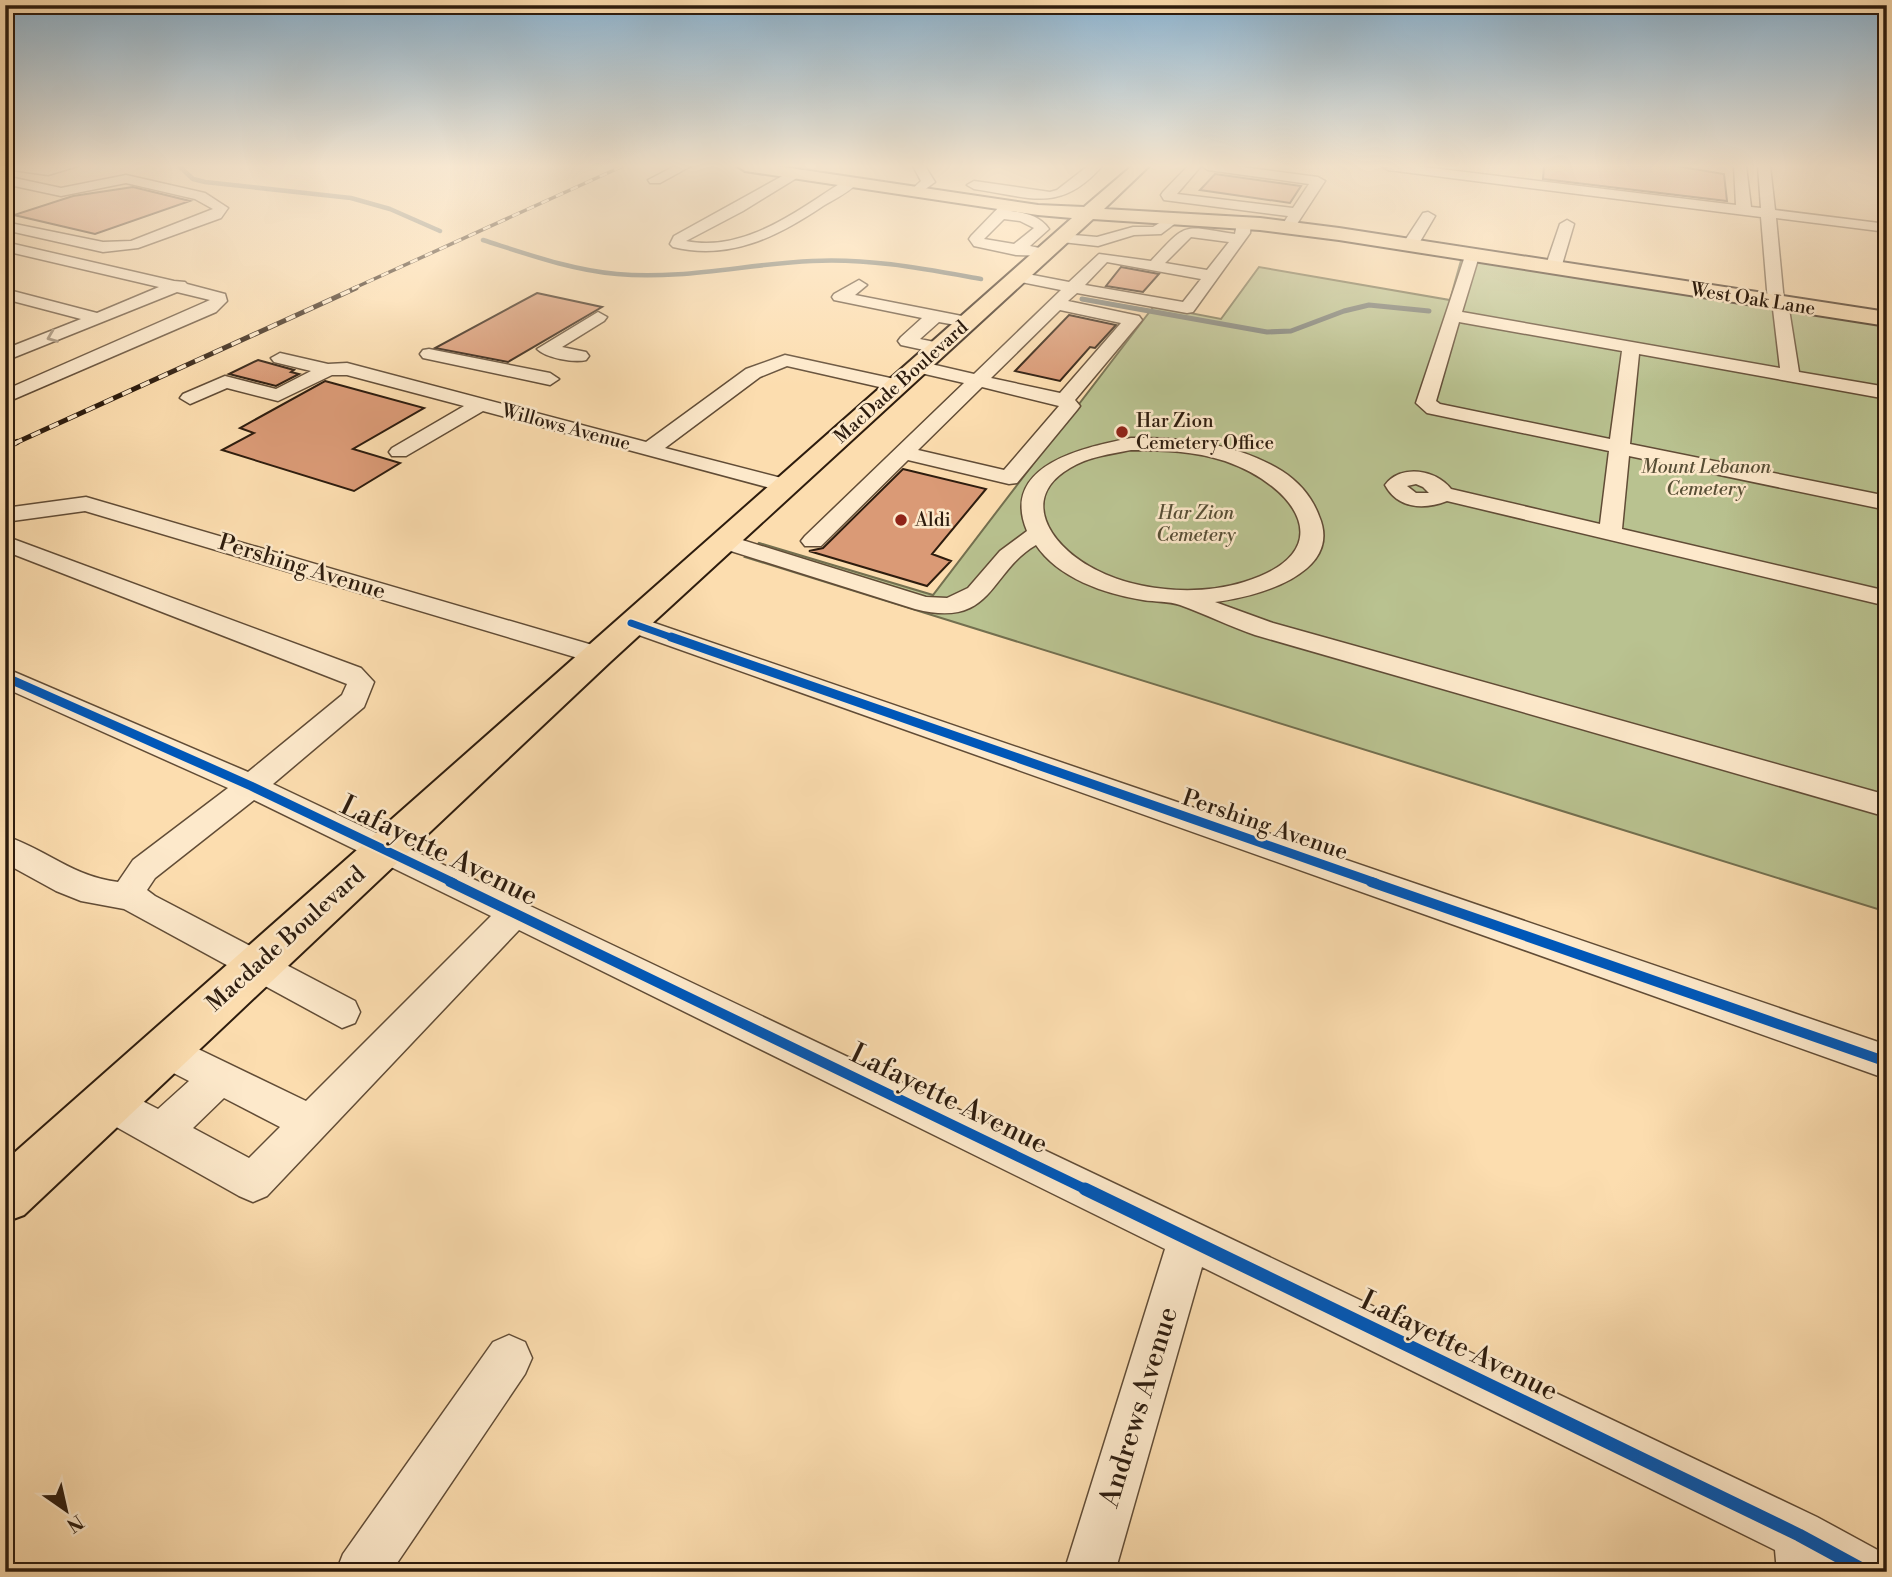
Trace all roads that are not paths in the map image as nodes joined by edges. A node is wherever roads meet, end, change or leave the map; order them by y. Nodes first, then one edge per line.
1 (68, 240) edge
2 (148, 240) edge
3 (681, 240) edge
4 (752, 240) edge
5 (976, 240) edge
6 (1029, 240) edge
7 (1059, 240) edge
8 (1086, 240) edge
9 (1106, 240) edge
10 (1179, 240) edge
11 (1236, 240) edge
12 (1381, 240) edge
13 (1414, 240) edge
14 (1562, 240) edge
15 (1769, 240) edge
16 (5, 246) edge
17 (1410, 246) junction
18 (1016, 250) junction
19 (1044, 253) junction
20 (1471, 256) junction
21 (1154, 266) junction
22 (1553, 268) junction
23 (1212, 276) junction
24 (1017, 277) junction
25 (180, 285) junction
26 (859, 285) dead end
27 (1073, 287) junction
28 (5, 294) edge
29 (1776, 302) junction
30 (1056, 304) junction
31 (1454, 316) junction
32 (598, 317) dead end
33 (933, 317) junction
34 (98, 318) junction
35 (1887, 319) edge
36 (967, 322) junction
37 (1631, 347) junction
38 (938, 348) junction
39 (7, 354) edge
40 (429, 354) dead end
41 (580, 356) dead end
42 (281, 358) dead end
43 (918, 367) junction
44 (337, 370) junction
45 (1784, 374) junction
46 (978, 381) junction
47 (897, 385) junction
48 (1887, 393) edge
49 (5, 397) edge
50 (190, 398) dead end
51 (1064, 400) junction
52 (481, 404) junction
53 (508, 411) junction
54 (1621, 448) junction
55 (650, 450) junction
56 (399, 452) dead end
57 (904, 453) junction
58 (785, 486) junction
59 (1441, 493) dead end
60 (1887, 503) edge
61 (5, 515) edge
62 (1610, 533) junction
63 (1038, 534) junction
64 (723, 541) junction
65 (813, 541) dead end
66 (5, 542) edge
67 (1183, 597) junction
68 (1887, 599) edge
69 (631, 624) junction
70 (597, 655) junction
71 (5, 677) edge
72 (251, 786) junction
73 (1887, 806) edge
74 (5, 848) edge
75 (385, 850) junction
76 (132, 897) junction
77 (515, 913) junction
78 (256, 967) junction
79 (342, 1012) dead end
80 (165, 1050) junction
81 (1887, 1062) edge
82 (219, 1077) junction
83 (109, 1102) junction
84 (311, 1123) junction
85 (162, 1131) junction
86 (5, 1196) edge
87 (1188, 1241) junction
88 (509, 1358) dead end
89 (1800, 1554) edge
90 (361, 1572) edge
91 (1089, 1572) edge
92 (1867, 1572) edge

1 - 2 street
3 - 4 street
5 - 18 street
6 - 18 street
7 - 19 main road
8 - 9 street
10 - 21 street
11 - 23 street
12 - 17 main road, West Oak Lane
13 - 17 street
14 - 22 street
15 - 29 street
16 - 25 street
17 - 20 main road, West Oak Lane
18 - 19 street
19 - 24 main road
20 - 22 main road, West Oak Lane
20 - 31 street
21 - 23 street
21 - 27 street
22 - 29 main road, West Oak Lane
23 - 27 street
24 - 27 street
24 - 36 main road, MacDade Boulevard
25 - 34 street
25 - 49 street
26 - 33 street
27 - 30 street
28 - 34 street
29 - 35 main road, West Oak Lane
29 - 45 street
30 - 46 street
30 - 51 street
31 - 37 street
31 - 54 street
32 - 41 street
33 - 36 street
33 - 38 street
34 -> 39 street
36 - 38 main road, MacDade Boulevard
37 - 45 street
37 - 54 street
38 - 43 main road, MacDade Boulevard
40 - 53 street
42 - 44 street, Willows Avenue
43 - 46 street
43 - 47 main road, MacDade Boulevard
44 - 50 street
44 - 52 street, Willows Avenue
45 - 48 street
46 - 51 street
46 - 57 street
47 - 55 street
47 - 58 main road, MacDade Boulevard
51 - 57 street
52 - 53 street, Willows Avenue
52 - 56 street
53 - 55 street, Willows Avenue
54 - 60 street
54 - 62 street
55 - 58 street, Willows Avenue
57 - 65 street
58 - 64 main road, Macdade Boulevard
59 - 62 street
61 - 70 street, Pershing Avenue
62 - 68 street
63 - 64 street
63 - 67 street
63 - 67 street
64 - 69 main road, Macdade Boulevard
66 - 72 street
67 - 73 street
69 - 70 main road, Macdade Boulevard
69 - 81 street, Pershing Avenue
70 - 75 main road, Macdade Boulevard
71 - 72 street, Lafayette Avenue
72 - 75 street, Lafayette Avenue
72 - 76 street
74 - 76 street
75 - 77 street, Lafayette Avenue
75 - 78 main road, Macdade Boulevard
76 - 78 street
77 - 84 street
77 - 87 street, Lafayette Avenue
78 - 79 street
78 - 80 main road, Macdade Boulevard
80 - 82 street
80 - 83 main road, Macdade Boulevard
82 - 84 street
82 - 85 street
83 - 85 street
83 - 86 main road, Macdade Boulevard
84 - 85 street
87 - 89 street, Lafayette Avenue
87 - 91 street, Andrews Avenue
88 - 90 street
89 - 92 street, Lafayette Avenue

